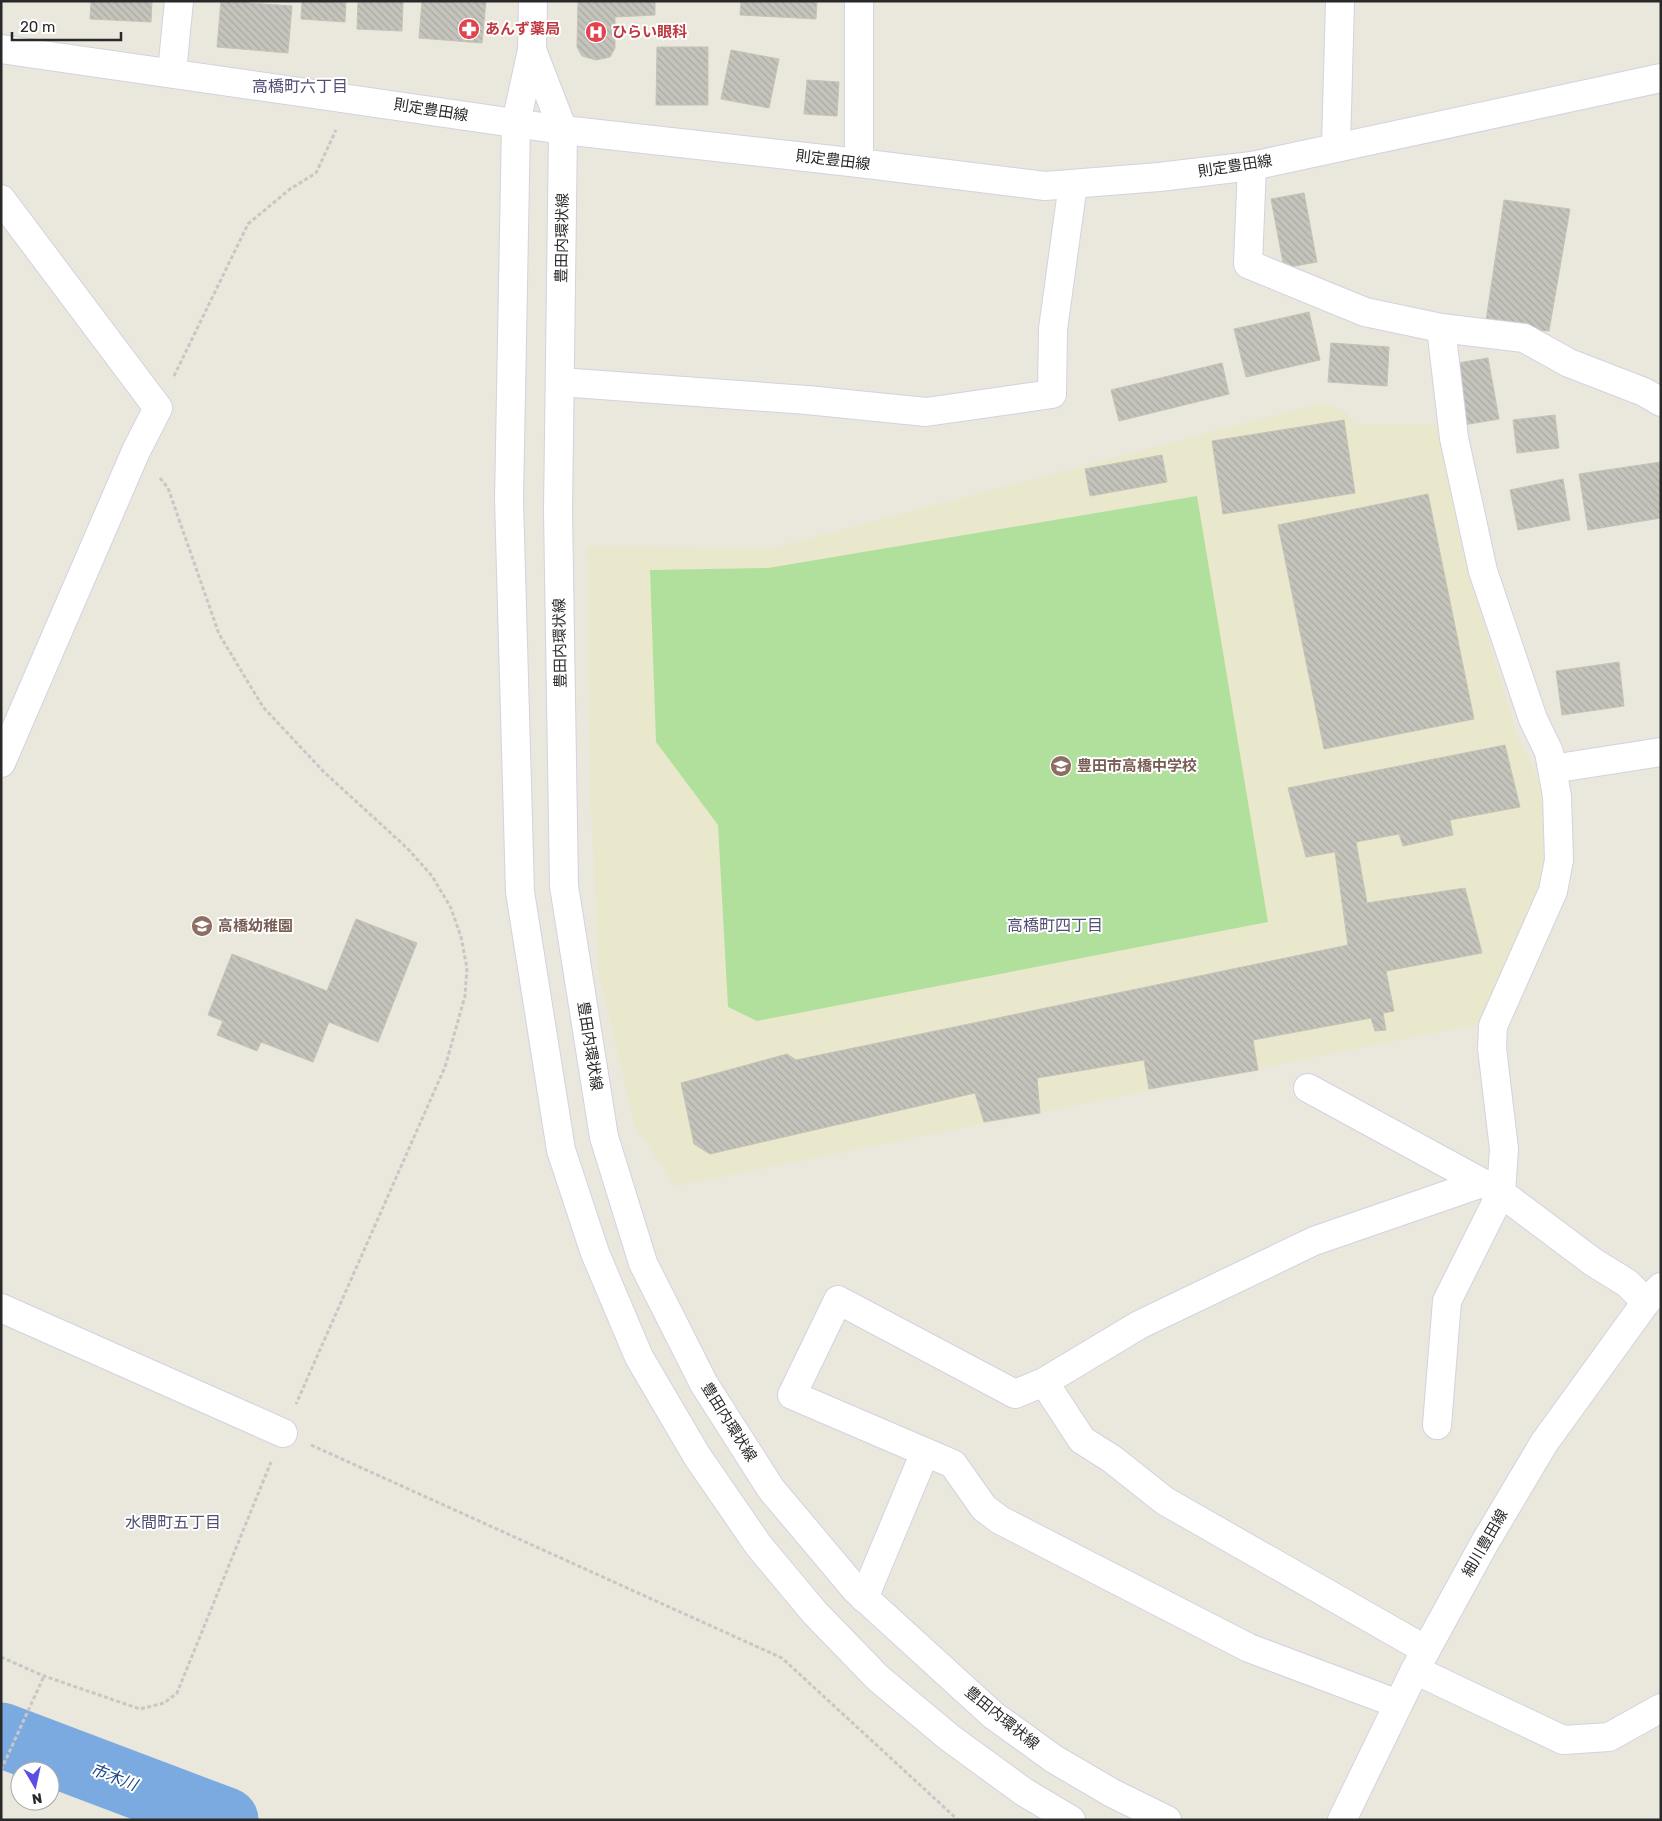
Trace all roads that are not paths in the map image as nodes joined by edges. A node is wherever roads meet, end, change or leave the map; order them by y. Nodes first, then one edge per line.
1 (179, 1) edge
2 (533, 1) edge
3 (859, 1) edge
4 (1340, 1) edge
5 (1, 49) edge
6 (532, 50) junction
7 (172, 72) junction
8 (1661, 78) edge
9 (516, 123) junction
10 (563, 130) junction
11 (1336, 146) junction
12 (859, 163) junction
13 (1252, 166) junction
14 (1073, 184) junction
15 (1, 199) edge
16 (1441, 328) junction
17 (560, 382) junction
18 (1661, 402) edge
19 (1661, 752) edge
20 (1, 764) edge
21 (1552, 769) junction
22 (1308, 1088) dead end
23 (1492, 1188) junction
24 (1654, 1294) edge
25 (1, 1308) edge
26 (1044, 1382) junction
27 (1437, 1426) dead end
28 (283, 1433) road end
29 (925, 1452) junction
30 (864, 1598) junction
31 (1420, 1660) junction
32 (1398, 1704) junction
33 (1661, 1708) edge
34 (1070, 1820) edge
35 (1167, 1820) edge
36 (1342, 1820) edge

1 - 7 street
2 - 6 street, 豊田内環状線
3 - 12 street
4 - 11 street
5 - 7 street, 則定豊田線
6 - 9 street, 豊田内環状線
6 - 10 street, 豊田内環状線
7 - 9 street, 則定豊田線
8 - 11 street, 則定豊田線
9 - 10 street, 則定豊田線
9 - 34 street, 豊田内環状線
10 - 12 street, 則定豊田線
10 - 17 street, 豊田内環状線
11 - 13 street, 則定豊田線
12 - 14 street, 則定豊田線
13 - 14 street, 則定豊田線
13 - 16 street
14 - 17 street
15 - 20 street
16 - 18 street
16 - 21 street
17 - 30 street, 豊田内環状線
19 - 21 street
21 - 23 street
22 - 23 street
23 - 24 street
23 - 26 street
23 - 27 street
24 - 31 street, 細川豊田線
25 - 28 street
26 - 29 street
26 - 31 street
29 - 30 street
29 - 32 street
30 - 35 street, 豊田内環状線
31 - 32 street, 細川豊田線
31 - 33 street
32 - 36 street, 細川豊田線

